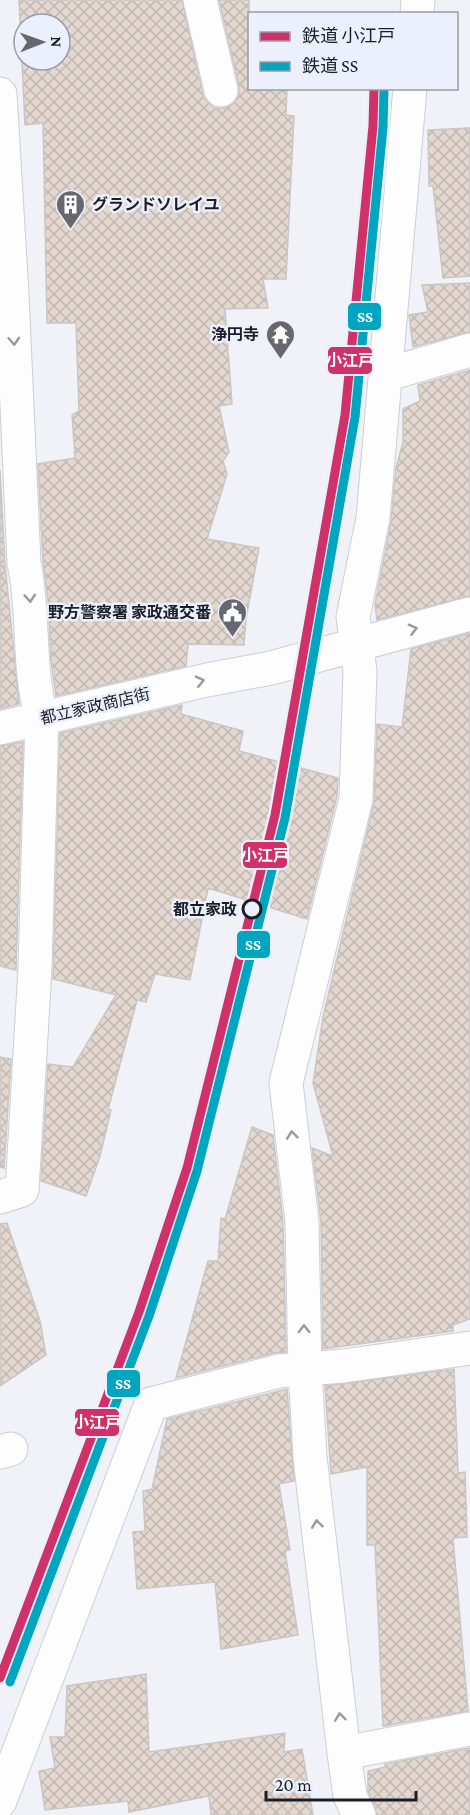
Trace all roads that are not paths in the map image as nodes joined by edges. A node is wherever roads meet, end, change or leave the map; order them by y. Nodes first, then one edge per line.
1 (200, 0) edge
2 (221, 90) dead end
3 (410, 90) edge
4 (0, 94) edge
5 (6, 295) edge
6 (470, 350) edge
7 (385, 375) junction
8 (12, 566) edge
9 (470, 614) edge
10 (357, 643) junction
11 (42, 718) junction
12 (0, 728) edge
13 (0, 1197) edge
14 (470, 1348) edge
15 (305, 1370) junction
16 (470, 1729) edge
17 (344, 1753) junction
18 (0, 1801) edge
19 (360, 1815) edge

1 - 2 street
3 - 7 street
4 - 5 street
5 -> 8 street
6 - 7 street
7 - 10 street
8 -> 11 street
10 -> 9 street, 都立家政商店街
11 -> 10 street, 都立家政商店街
15 -> 10 street
11 - 12 street, 都立家政商店街
11 - 13 street
14 - 15 street
17 -> 15 street
15 - 18 street
16 - 17 street
17 - 19 street

